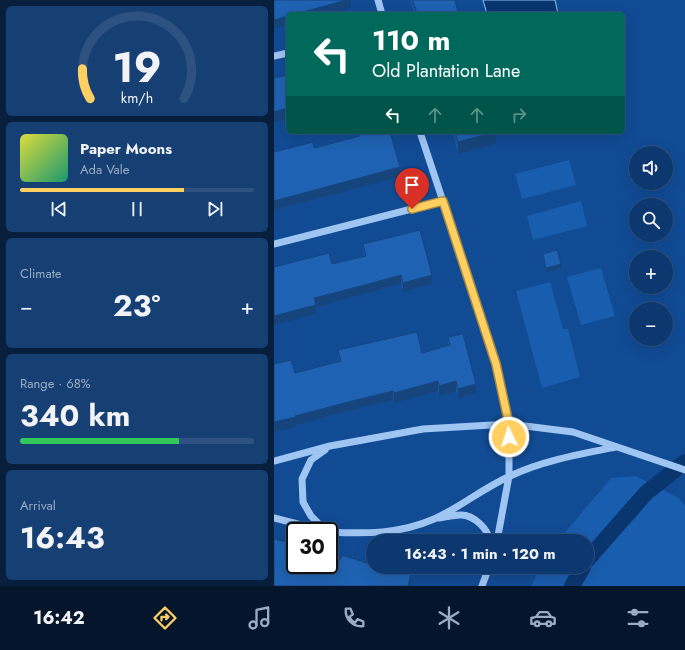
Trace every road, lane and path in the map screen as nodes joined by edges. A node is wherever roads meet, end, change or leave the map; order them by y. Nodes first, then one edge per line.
1 (378, 0) edge
2 (381, 12) edge
3 (286, 53) edge
4 (274, 56) edge
5 (421, 134) edge
6 (443, 201) junction
7 (274, 244) edge
8 (509, 424) junction
9 (330, 446) junction
10 (616, 447) junction
11 (274, 461) edge
12 (685, 470) edge
13 (509, 476) junction
14 (274, 518) edge
15 (434, 519) junction
16 (290, 522) edge
17 (317, 522) edge
18 (338, 532) edge
19 (489, 534) edge
20 (498, 534) edge
21 (486, 574) edge
22 (482, 586) edge

1 - 2 street
3 - 4 street
5 - 6 street
6 - 7 street
6 - 8 street
8 - 9 street
8 - 10 street
8 - 13 street
9 - 11 street
9 - 17 street
10 - 12 street
10 - 13 street
13 - 15 street
13 - 20 street
14 - 16 street
15 - 18 street
15 - 19 street
21 - 22 street

